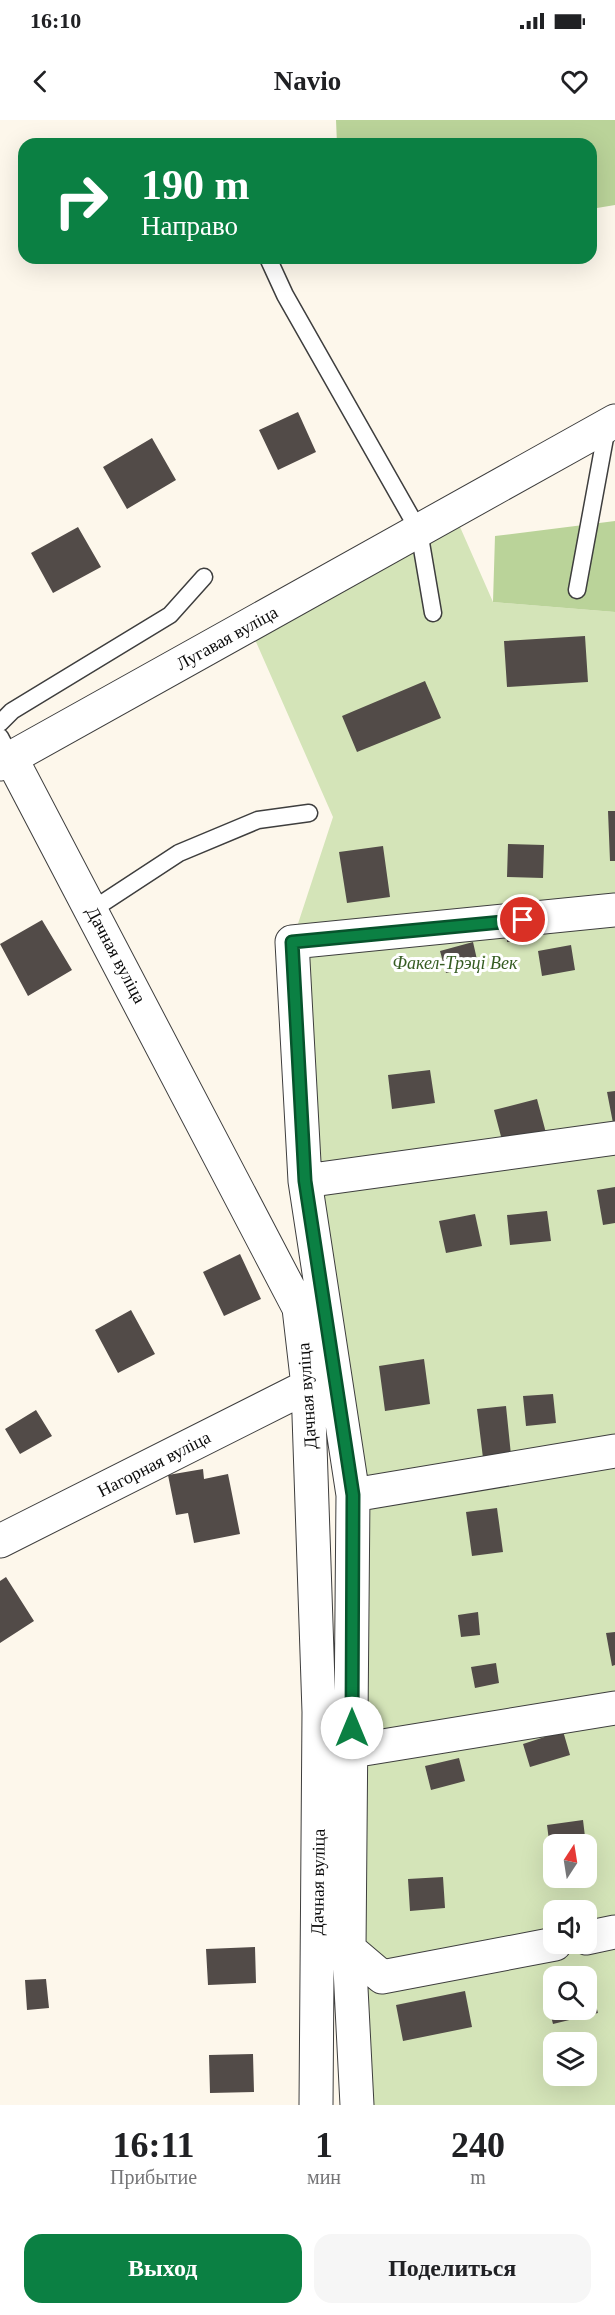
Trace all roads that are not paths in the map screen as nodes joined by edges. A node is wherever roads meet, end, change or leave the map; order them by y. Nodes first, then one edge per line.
1 (271, 264) edge
2 (611, 423) edge
3 (419, 531) junction
4 (204, 577) dead end
5 (577, 590) dead end
6 (433, 613) dead end
7 (0, 723) edge
8 (4, 753) edge
9 (309, 813) dead end
10 (92, 910) junction
11 (615, 910) edge
12 (615, 1138) edge
13 (305, 1181) junction
14 (309, 1386) junction
15 (615, 1451) edge
16 (353, 1495) junction
17 (0, 1541) edge
18 (615, 1708) edge
19 (352, 1751) junction
20 (615, 1932) edge
21 (597, 1936) edge
22 (543, 1946) edge
23 (349, 1949) junction
24 (316, 2105) edge
25 (357, 2105) edge

1 - 3 lane
2 - 3 street, Лугавая вуліца
2 - 5 lane
3 - 6 lane
3 - 8 street, Лугавая вуліца
4 - 7 lane
8 - 10 street, Дачная вуліца
9 - 10 lane
10 - 14 street, Дачная вуліца
11 - 13 street
12 - 13 street
13 - 16 street
14 - 17 street, Нагорная вуліца
14 - 24 street, Дачная вуліца
15 - 16 street
16 - 19 street
18 - 19 street
19 - 23 street
20 - 21 street
22 - 23 street
23 - 25 street

